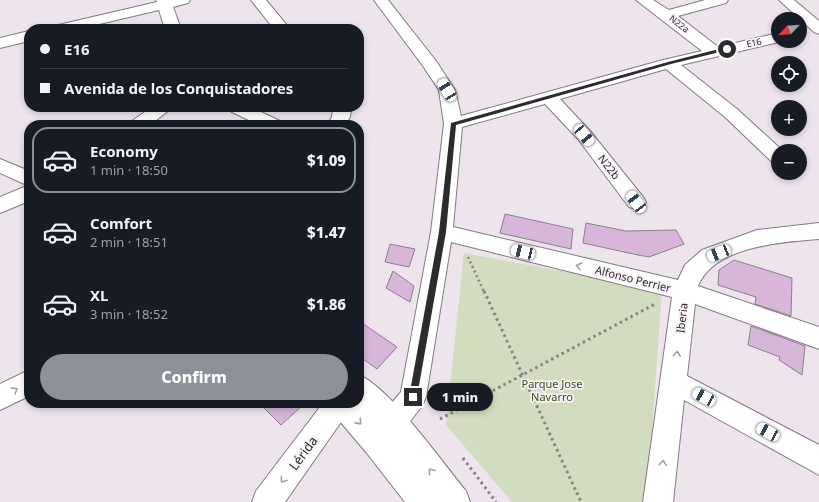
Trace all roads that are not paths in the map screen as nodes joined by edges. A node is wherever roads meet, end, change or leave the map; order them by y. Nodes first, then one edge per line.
1 (182, 0) edge
2 (258, 0) edge
3 (381, 0) edge
4 (643, 0) edge
5 (721, 0) edge
6 (786, 0) edge
7 (164, 2) edge
8 (667, 15) junction
9 (78, 24) edge
10 (171, 24) edge
11 (278, 24) edge
12 (819, 29) edge
13 (807, 32) edge
14 (24, 37) edge
15 (771, 40) edge
16 (0, 42) edge
17 (714, 52) junction
18 (670, 63) junction
19 (548, 97) junction
20 (157, 112) edge
21 (247, 112) edge
22 (145, 120) edge
23 (263, 120) edge
24 (453, 124) junction
25 (771, 150) edge
26 (0, 164) edge
27 (24, 176) edge
28 (24, 194) edge
29 (636, 202) dead end
30 (0, 206) edge
31 (819, 231) edge
32 (442, 232) junction
33 (685, 291) junction
34 (819, 338) edge
35 (674, 382) junction
36 (24, 385) edge
37 (364, 396) edge
38 (0, 398) edge
39 (336, 408) edge
40 (348, 408) edge
41 (385, 432) junction
42 (819, 460) edge
43 (267, 502) edge
44 (424, 502) edge
45 (455, 502) edge
46 (658, 502) edge

1 - 7 street
2 - 11 street
3 - 24 street
4 - 8 street, N22a
5 - 8 street
6 - 12 street
7 - 9 street
7 - 10 street
8 - 17 street, N22a
12 - 13 street
14 - 16 street
15 - 17 street, E16
17 - 18 street, E16
18 - 19 street, E16
18 - 25 street
19 - 24 street, E16
19 - 29 street, N22b
20 - 22 street
21 - 23 street
24 - 32 street
26 - 27 street
28 - 30 street
31 - 33 street, Iberia
33 -> 32 street, Alfonso Perrier
32 - 41 street
33 - 34 street, Alfonso Perrier
35 -> 33 street, Iberia
35 - 42 street
46 -> 35 street, Iberia
38 -> 36 street
37 - 41 street
39 -> 43 street, Lérida
40 -> 41 street
41 - 44 street
45 -> 41 street

